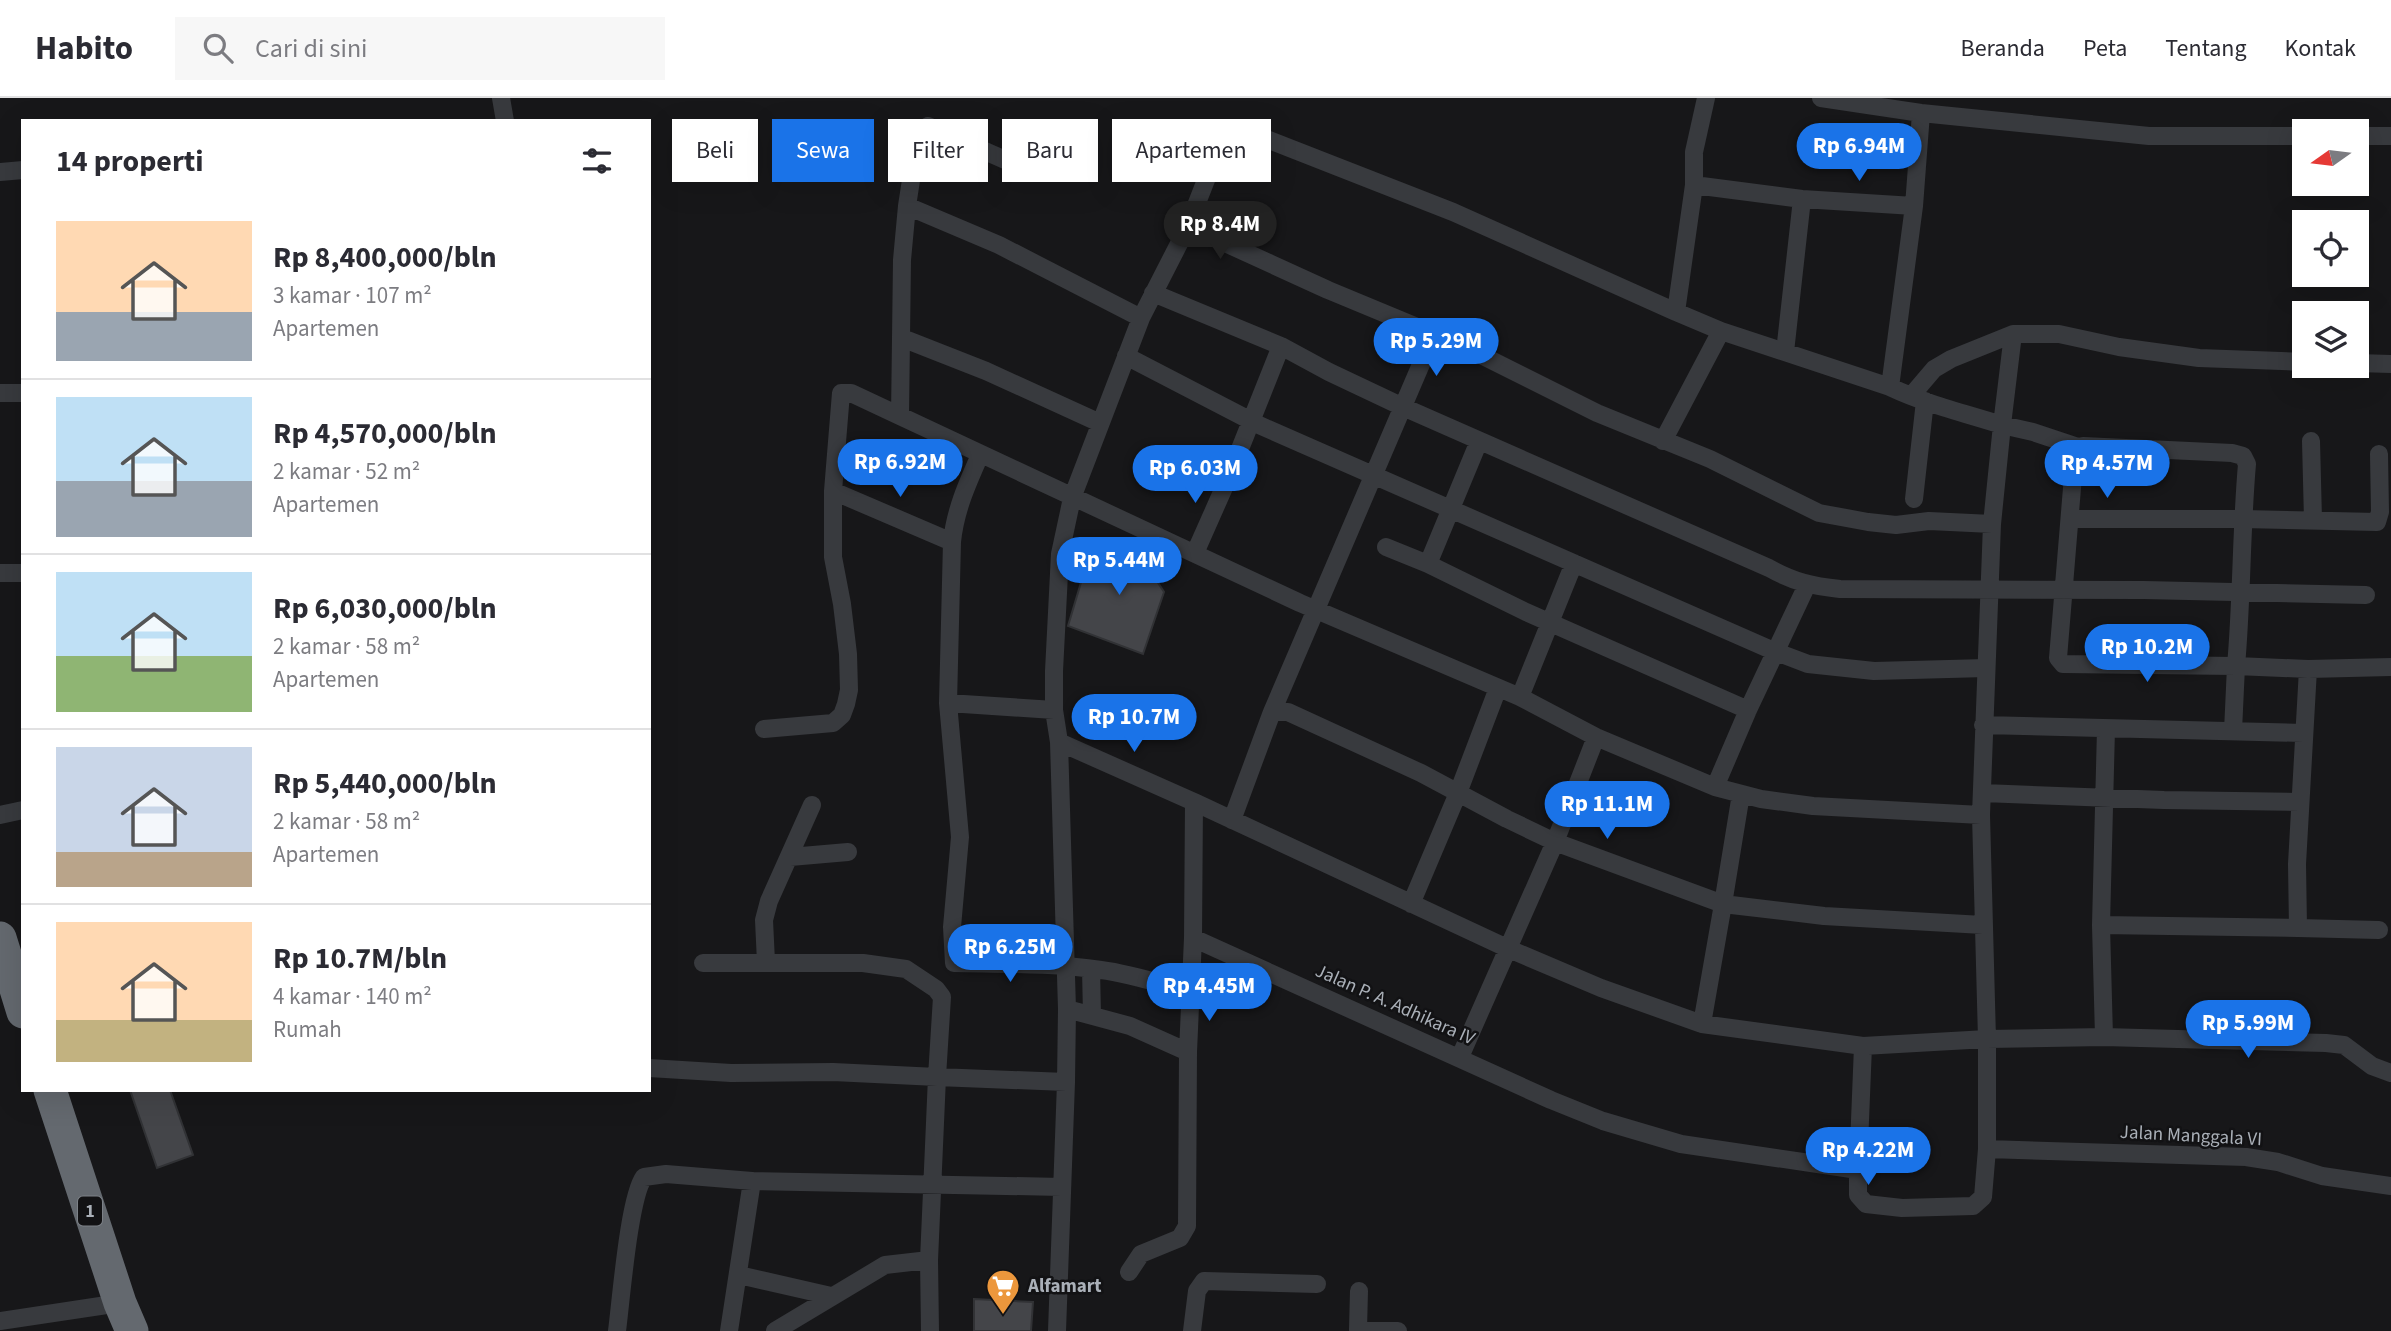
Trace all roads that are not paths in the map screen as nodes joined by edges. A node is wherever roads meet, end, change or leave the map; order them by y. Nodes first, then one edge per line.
1 (501, 98) edge
2 (1706, 98) edge
3 (1821, 98) edge
4 (1921, 113) junction
5 (505, 119) edge
6 (2292, 136) edge
7 (2370, 136) edge
8 (2391, 136) edge
9 (1002, 159) edge
10 (21, 170) edge
11 (0, 172) edge
12 (1694, 185) junction
13 (1802, 199) junction
14 (907, 206) junction
15 (1914, 206) junction
16 (1188, 226) junction
17 (1153, 293) junction
18 (1676, 312) junction
19 (1141, 318) junction
20 (1721, 331) junction
21 (1434, 334) junction
22 (2013, 334) junction
23 (902, 338) junction
24 (1281, 346) junction
25 (1785, 352) junction
26 (1126, 356) junction
27 (2391, 357) edge
28 (2292, 362) edge
29 (2369, 363) edge
30 (2391, 364) edge
31 (1890, 387) junction
32 (0, 393) edge
33 (21, 393) edge
34 (1918, 399) junction
35 (1403, 407) junction
36 (900, 416) junction
37 (1251, 421) junction
38 (1100, 423) junction
39 (2002, 425) junction
40 (1479, 441) junction
41 (1663, 441) junction
42 (2311, 441) dead end
43 (2078, 447) junction
44 (2379, 454) dead end
45 (980, 455) junction
46 (1375, 476) junction
47 (833, 491) junction
48 (1072, 498) junction
49 (1914, 499) dead end
50 (1450, 509) junction
51 (2070, 519) junction
52 (2242, 519) junction
53 (2313, 520) junction
54 (1993, 524) junction
55 (952, 542) junction
56 (1387, 547) dead end
57 (1195, 553) junction
58 (1574, 563) junction
59 (1427, 564) junction
60 (0, 573) edge
61 (21, 573) edge
62 (1807, 585) junction
63 (1992, 589) junction
64 (2064, 590) junction
65 (2242, 592) junction
66 (2366, 596) dead end
67 (1315, 610) junction
68 (1551, 623) junction
69 (1776, 652) junction
70 (2236, 666) junction
71 (2391, 667) edge
72 (1986, 668) junction
73 (2308, 669) junction
74 (1498, 688) junction
75 (1520, 697) junction
76 (948, 703) junction
77 (1054, 710) junction
78 (1748, 710) junction
79 (1272, 712) junction
80 (1983, 725) junction
81 (764, 729) dead end
82 (2106, 729) junction
83 (2233, 731) junction
84 (2303, 733) junction
85 (1597, 737) junction
86 (1059, 742) junction
87 (1715, 788) junction
88 (1458, 793) junction
89 (1983, 793) junction
90 (1741, 794) junction
91 (2103, 797) junction
92 (2299, 802) junction
93 (1194, 803) junction
94 (812, 805) dead end
95 (21, 811) edge
96 (1981, 815) junction
97 (0, 816) edge
98 (1232, 820) junction
99 (1555, 842) junction
100 (848, 852) dead end
101 (790, 857) junction
102 (1411, 904) junction
103 (1723, 904) junction
104 (1983, 925) junction
105 (2101, 925) junction
106 (2298, 928) junction
107 (2379, 930) dead end
108 (1193, 938) junction
109 (1509, 949) junction
110 (10, 954) edge
111 (766, 962) junction
112 (703, 963) dead end
113 (1067, 966) junction
114 (1091, 971) junction
115 (1191, 995) junction
116 (21, 1003) edge
117 (1067, 1009) junction
118 (1092, 1013) junction
119 (1702, 1024) junction
120 (2104, 1037) junction
121 (1987, 1039) junction
122 (1863, 1046) junction
123 (1188, 1049) junction
124 (1460, 1057) junction
125 (651, 1068) edge
126 (2391, 1073) edge
127 (937, 1077) junction
128 (1066, 1082) junction
129 (51, 1092) edge
130 (1987, 1149) junction
131 (1858, 1170) junction
132 (752, 1181) junction
133 (933, 1186) junction
134 (2391, 1186) edge
135 (1062, 1187) junction
136 (929, 1260) junction
137 (1129, 1272) dead end
138 (739, 1275) junction
139 (1317, 1284) dead end
140 (1359, 1291) dead end
141 (831, 1296) junction
142 (126, 1317) edge
143 (0, 1321) edge
144 (1358, 1330) edge
145 (617, 1331) edge
146 (729, 1331) edge
147 (775, 1331) edge
148 (930, 1331) edge
149 (1057, 1331) edge
150 (1192, 1331) edge
151 (1398, 1331) edge

1 - 5 street
2 - 12 street
3 - 4 street
4 - 6 street
4 - 15 street
7 - 8 street
9 - 14 street
10 - 11 street
12 - 13 street
12 - 18 street
13 - 15 street
13 - 25 street
14 - 19 street
14 - 23 street
15 - 31 street
16 - 17 street
16 - 18 street
16 - 21 street
17 - 19 street
17 - 24 street
18 - 20 street
19 - 26 street
20 - 25 street
20 - 41 street
21 - 35 street
21 - 41 street
22 - 28 street
22 - 34 street
22 - 39 street
23 - 36 street
23 - 38 street
24 - 35 street
24 - 37 street
25 - 31 street
26 - 37 street
26 - 38 street
27 - 30 street
29 - 30 street
31 - 34 street
32 - 33 street
34 - 39 street
34 - 49 street
35 - 40 street
35 - 46 street
36 - 45 street
36 - 47 street
37 - 46 street
37 - 57 street
38 - 48 street
39 - 43 street
39 - 54 street
40 - 50 street
40 - 62 street
41 - 54 street
42 - 53 street
43 - 51 street
43 - 52 street
44 - 53 street
45 - 48 street
45 - 55 street
46 - 50 street
46 - 67 street
47 - 55 street
47 - 81 street
48 - 57 street
48 - 77 street
50 - 58 street
50 - 59 street
51 - 52 street
51 - 64 street
52 - 53 street
52 - 65 street
54 - 63 street
55 - 76 street
56 - 59 street
57 - 67 street
58 - 68 street
58 - 69 street
59 - 68 street
60 - 61 street
62 - 63 street
62 - 69 street
63 - 64 street
63 - 72 street
64 - 65 street
64 - 70 street
65 - 66 street
65 - 70 street
67 - 74 street
67 - 79 street
68 - 75 street
68 - 78 street
69 - 72 street
69 - 78 street
70 - 73 street
70 - 83 street
71 - 73 street
72 - 80 street
73 - 84 street
74 - 75 street
74 - 88 street
75 - 85 street
76 - 77 street
76 - 113 street
77 - 86 street
78 - 87 street
79 - 88 street
79 - 98 street
80 - 82 street
80 - 89 street
82 - 83 street
82 - 91 street
83 - 84 street
84 - 92 street
85 - 87 street
85 - 99 street
86 - 93 street
86 - 113 street
87 - 90 street
88 - 99 street
88 - 102 street
89 - 91 street
89 - 96 street
90 - 96 street
90 - 103 street
91 - 92 street
91 - 105 street
92 - 106 street
93 - 98 street
93 - 108 street
94 - 101 street
95 - 97 street
96 - 104 street
98 - 102 street
99 - 103 street
99 - 109 street
100 - 101 street
101 - 111 street
102 - 109 street
103 - 104 street
103 - 119 street
104 - 121 street
105 - 106 street
105 - 120 street
106 - 107 street
108 - 115 street
108 - 124 street, Jalan P. A. Adhikara IV
109 - 119 street
109 - 124 street
110 - 116 highway
111 - 112 street
111 - 127 street
113 - 114 street
113 - 117 street
114 - 115 street
114 - 118 street
115 - 123 street
117 - 118 street
117 - 128 street
118 - 123 street
119 - 122 street
120 - 121 street
120 - 126 street
121 - 122 street
121 - 130 street
122 - 131 street
123 - 137 street
124 - 131 street, Jalan P. A. Adhikara IV
125 - 127 street
127 - 128 street
127 - 133 street
128 - 135 street
129 - 142 highway, 1
130 - 131 street
130 - 134 street, Jalan Manggala VI
132 - 133 street
132 - 138 street
132 - 145 street
133 - 135 street
133 - 136 street
135 - 149 street
136 - 141 street
136 - 148 street
138 - 141 street
138 - 146 street
139 - 150 street
140 - 144 street
141 - 147 street
142 - 143 street
144 - 151 street

